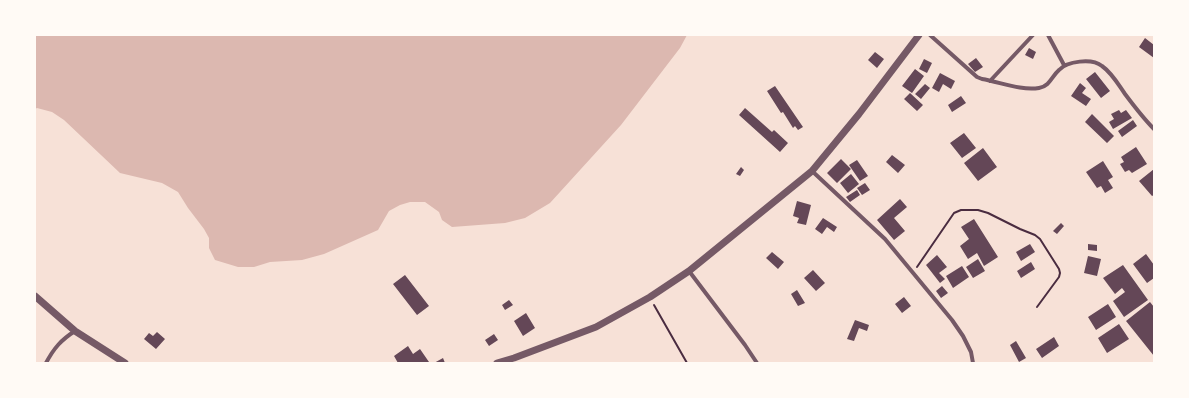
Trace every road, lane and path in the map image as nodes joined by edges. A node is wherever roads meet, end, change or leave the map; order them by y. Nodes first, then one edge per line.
1 (919, 35) edge
2 (930, 35) edge
3 (1033, 35) edge
4 (1048, 35) edge
5 (1064, 65) junction
6 (990, 80) junction
7 (1154, 129) edge
8 (812, 171) junction
9 (689, 271) junction
10 (913, 273) junction
11 (35, 296) edge
12 (650, 297) junction
13 (1038, 307) dead end
14 (75, 331) junction
15 (46, 363) edge
16 (125, 363) edge
17 (497, 363) edge
18 (687, 363) edge
19 (757, 363) edge
20 (974, 363) edge

1 - 8 street
2 - 6 street
3 - 6 street
4 - 5 street
5 - 6 street
5 - 7 street
8 - 9 street
8 - 10 street
9 - 12 street
9 - 19 street
10 - 13 path
10 - 20 street
11 - 14 street
12 - 17 street
12 - 18 path
14 - 15 street
14 - 16 street

